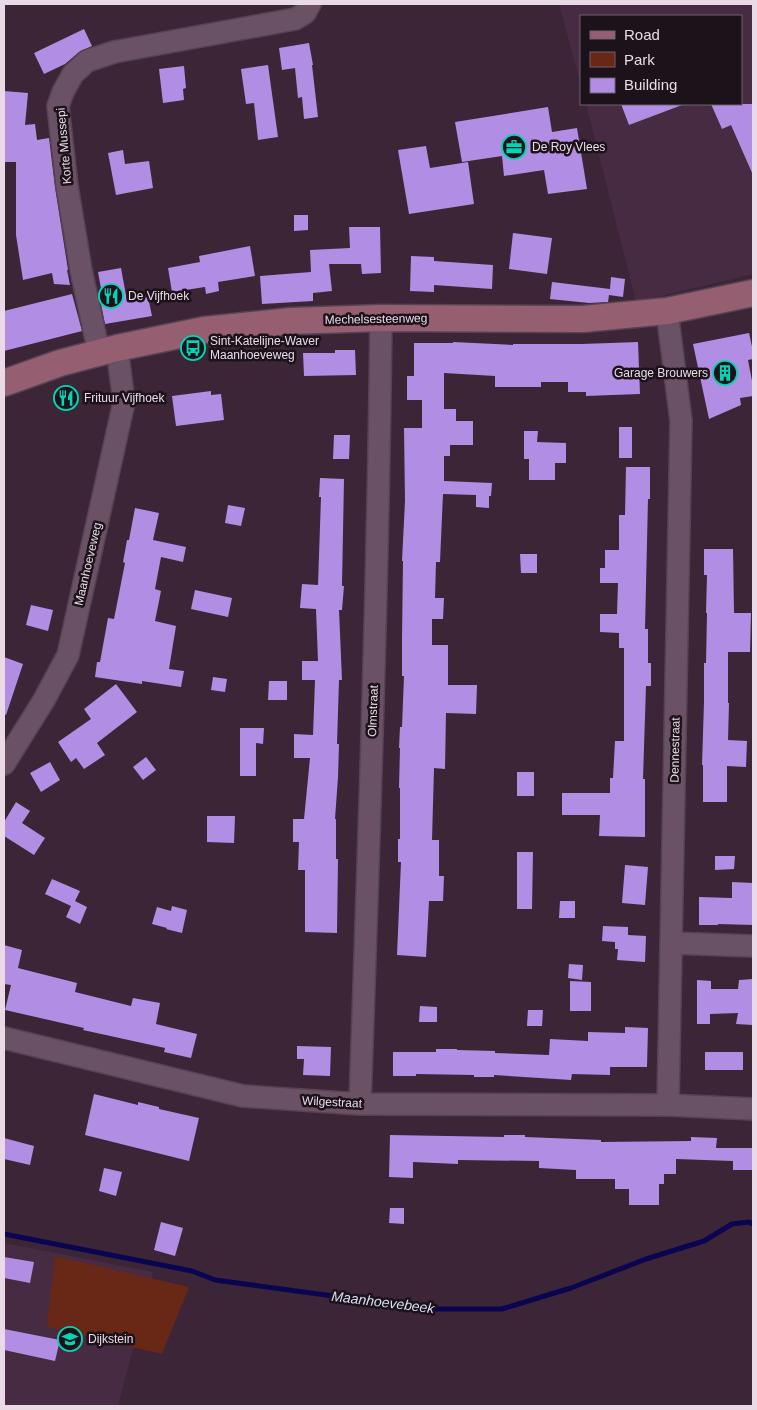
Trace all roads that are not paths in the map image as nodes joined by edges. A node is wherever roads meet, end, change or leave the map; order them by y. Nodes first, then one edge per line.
1 (310, 4) edge
2 (753, 293) edge
3 (668, 311) junction
4 (381, 318) junction
5 (108, 351) junction
6 (4, 383) edge
7 (4, 764) edge
8 (671, 943) junction
9 (753, 946) edge
10 (4, 1038) edge
11 (360, 1104) junction
12 (668, 1105) junction
13 (753, 1109) edge

1 - 5 street, Korte Mussepi
2 - 3 main road, Mechelsesteenweg
3 - 4 main road, Mechelsesteenweg
3 - 8 street, Dennestraat
4 - 5 main road, Mechelsesteenweg
4 - 11 street, Olmstraat
5 - 6 main road, Mechelsesteenweg
5 - 7 street, Maanhoeveweg
8 - 9 street
8 - 12 street, Dennestraat
10 - 11 street, Wilgestraat
11 - 12 street, Wilgestraat
12 - 13 street

